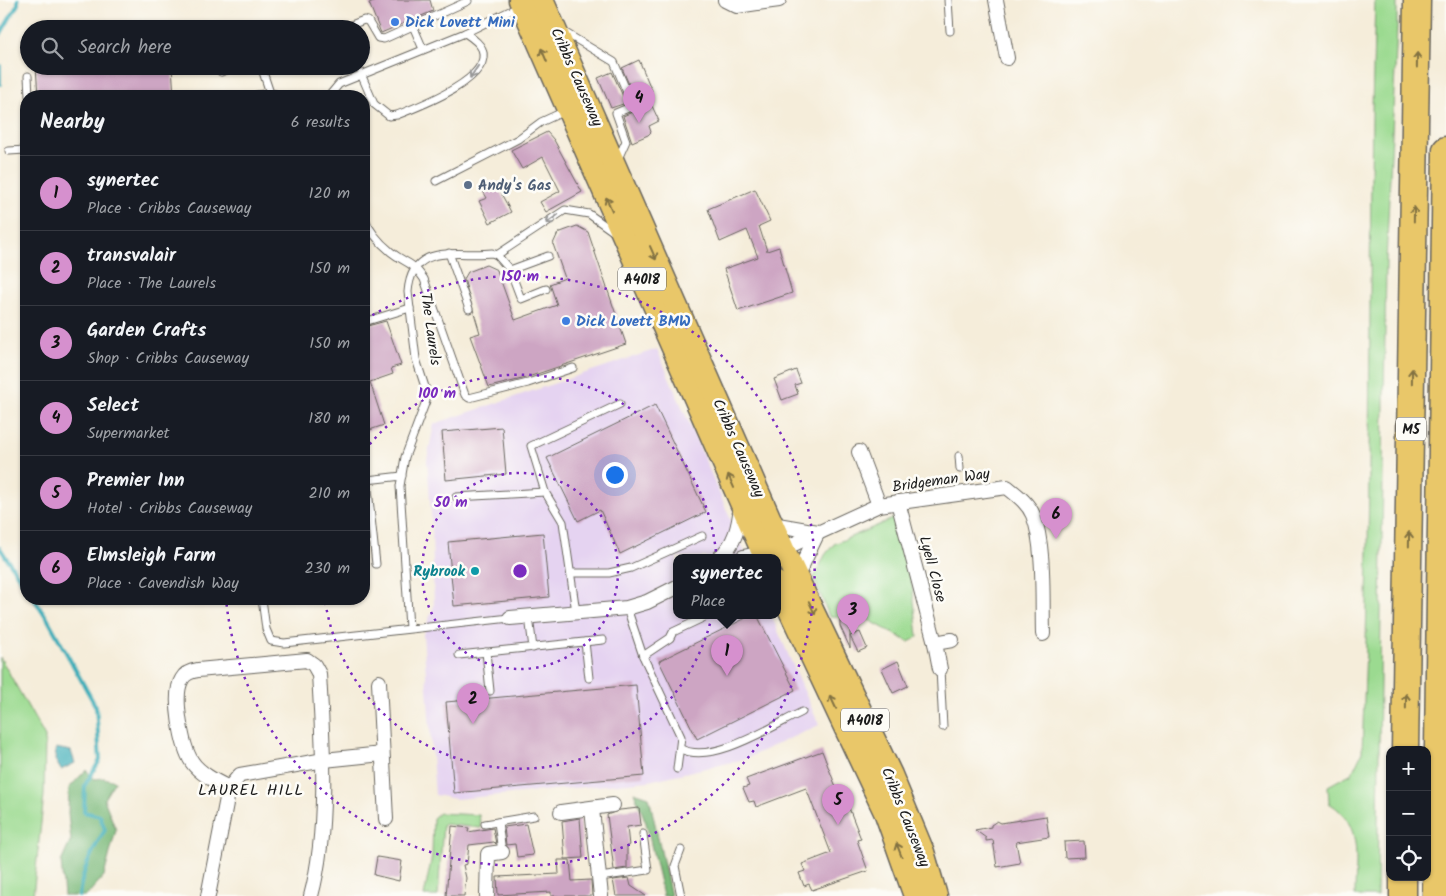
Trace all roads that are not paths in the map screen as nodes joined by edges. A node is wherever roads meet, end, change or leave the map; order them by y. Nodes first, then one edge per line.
1 (725, 0) edge
2 (779, 0) edge
3 (948, 0) edge
4 (996, 0) edge
5 (1417, 0) edge
6 (468, 1) dead end
7 (528, 2) edge
8 (370, 24) edge
9 (554, 24) junction
10 (413, 26) junction
11 (950, 31) dead end
12 (465, 33) junction
13 (423, 49) junction
14 (1007, 58) dead end
15 (370, 70) edge
16 (264, 75) edge
17 (359, 75) edge
18 (361, 75) edge
19 (28, 76) dead end
20 (29, 90) edge
21 (269, 90) edge
22 (334, 90) edge
23 (367, 90) edge
24 (370, 96) edge
25 (568, 110) junction
26 (9, 150) dead end
27 (20, 150) edge
28 (1446, 150) edge
29 (615, 163) junction
30 (436, 181) dead end
31 (370, 228) edge
32 (625, 239) junction
33 (449, 253) junction
34 (497, 255) junction
35 (548, 256) dead end
36 (415, 266) junction
37 (510, 270) junction
38 (546, 289) dead end
39 (410, 308) junction
40 (469, 310) dead end
41 (370, 320) edge
42 (573, 368) dead end
43 (620, 404) dead end
44 (859, 452) dead end
45 (959, 456) dead end
46 (960, 469) dead end
47 (402, 476) junction
48 (370, 480) edge
49 (545, 492) junction
50 (456, 497) dead end
51 (898, 502) junction
52 (741, 504) junction
53 (879, 505) junction
54 (370, 508) edge
55 (772, 524) junction
56 (818, 532) junction
57 (702, 536) dead end
58 (723, 554) edge
59 (763, 554) edge
60 (376, 564) dead end
61 (571, 573) junction
62 (783, 584) edge
63 (673, 589) edge
64 (263, 605) edge
65 (627, 608) junction
66 (576, 612) junction
67 (530, 617) junction
68 (510, 618) joint
69 (701, 619) edge
70 (409, 628) junction
71 (1043, 634) dead end
72 (603, 640) dead end
73 (952, 640) dead end
74 (585, 642) junction
75 (936, 643) junction
76 (533, 648) junction
77 (486, 652) junction
78 (459, 655) dead end
79 (643, 656) junction
80 (940, 669) joint
81 (589, 678) dead end
82 (379, 682) dead end
83 (490, 691) dead end
84 (802, 712) dead end
85 (943, 727) dead end
86 (1405, 746) edge
87 (681, 749) junction
88 (382, 754) junction
89 (324, 760) junction
90 (677, 769) dead end
91 (229, 788) junction
92 (613, 805) dead end
93 (592, 809) junction
94 (561, 812) dead end
95 (534, 816) dead end
96 (386, 819) dead end
97 (498, 822) junction
98 (485, 824) dead end
99 (643, 834) dead end
100 (681, 850) dead end
101 (502, 852) joint
102 (600, 877) junction
103 (1404, 881) edge
104 (208, 896) edge
105 (311, 896) edge
106 (487, 896) edge
107 (601, 896) edge
108 (682, 896) edge
109 (915, 896) edge
110 (936, 896) edge
111 (1403, 896) edge
112 (1436, 896) edge

1 - 2 street
3 - 11 lane
4 - 14 street
86 -> 5 highway, M5
6 - 10 lane
7 - 9 main road, Cribbs Causeway / A4018
7 - 12 lane
25 -> 7 main road, Cribbs Causeway / A4018
8 - 10 lane
9 - 29 main road, Cribbs Causeway / A4018
9 - 29 lane
10 - 13 lane
12 - 13 lane
12 -> 24 lane
13 - 15 lane
16 - 21 lane
17 - 22 lane
23 -> 18 lane
19 - 20 lane
25 - 30 lane
32 -> 25 main road, Cribbs Causeway / A4018
26 - 27 lane
28 - 112 highway, M5
29 -> 55 main road, Cribbs Causeway / A4018
31 - 36 lane
32 -> 34 lane
52 -> 32 main road, Cribbs Causeway / A4018
33 - 34 lane
33 - 36 lane
33 - 40 lane
34 - 37 lane
35 - 37 lane
36 - 39 lane, The Laurels
36 - 42 lane
37 - 38 lane
39 - 41 lane
39 - 47 lane, The Laurels
43 - 49 lane
44 - 53 street, Bridgeman Way
45 - 46 lane
47 - 48 lane
47 - 70 lane, The Laurels
49 - 50 lane
49 - 61 lane
51 - 53 street, Bridgeman Way
51 - 71 street, Bridgeman Way
51 - 75 street, Lyell Close
52 - 58 street
52 - 59 main road, Cribbs Causeway / A4018
53 - 56 street, Bridgeman Way
54 - 60 lane
55 - 56 street
55 - 59 main road, Cribbs Causeway / A4018
56 - 59 street, Bridgeman Way
56 - 62 street
57 - 61 lane
61 - 66 lane
109 -> 62 main road, Cribbs Causeway / A4018
62 -> 110 main road, Cribbs Causeway / A4018
63 - 65 street
64 - 70 lane
65 - 66 street
65 - 79 lane
66 - 67 street
67 - 68 street
67 - 76 lane
68 - 70 lane
69 - 79 lane
72 - 74 lane
73 - 75 street
74 - 76 lane
74 - 81 lane
75 - 80 street, Lyell Close
76 - 77 lane
77 - 78 lane
77 - 83 lane
79 - 87 lane
80 - 85 lane, Lyell Close
82 - 88 street
84 - 87 lane
87 - 90 lane
88 - 89 street
88 - 96 street
89 - 91 street
89 - 91 street
89 - 105 street
91 - 104 street
92 - 93 street
93 - 94 street
93 - 102 street
95 - 97 lane
97 - 98 lane
97 - 101 lane
99 - 102 lane
100 - 108 lane
101 - 106 street
102 - 107 street
103 - 111 highway

